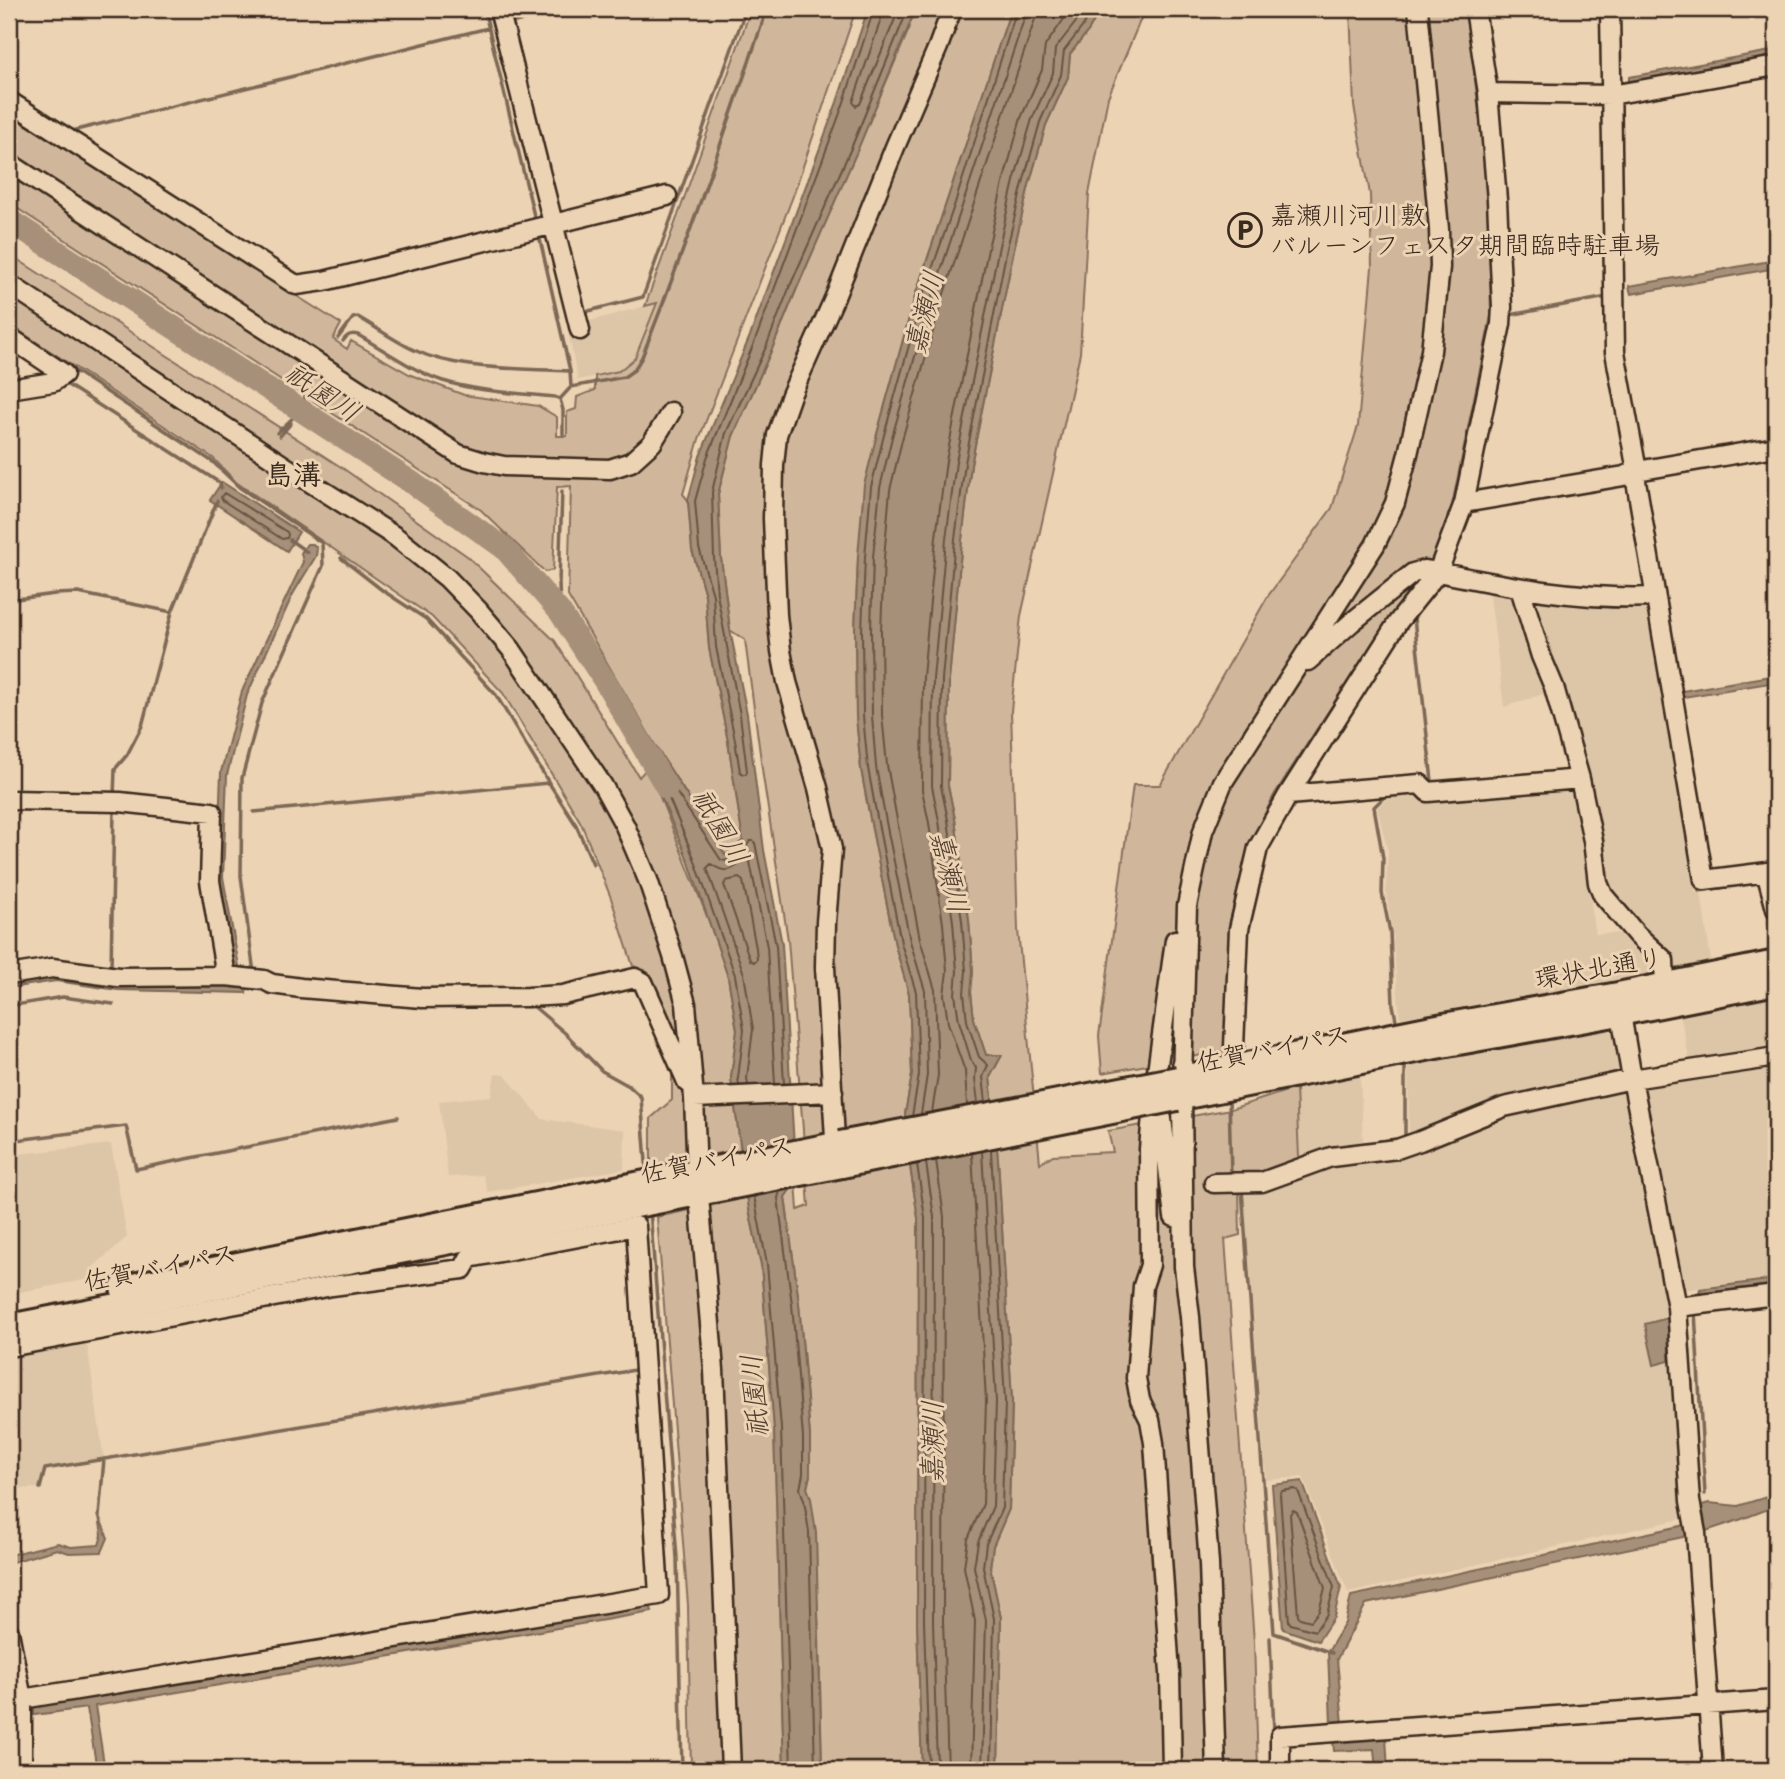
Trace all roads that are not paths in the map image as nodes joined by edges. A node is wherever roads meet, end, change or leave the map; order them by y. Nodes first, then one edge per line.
1 (499, 9) edge
2 (952, 9) edge
3 (1418, 9) edge
4 (1475, 9) edge
5 (1610, 9) edge
6 (1776, 66) edge
7 (1488, 93) junction
8 (1604, 95) junction
9 (9, 101) edge
10 (9, 163) edge
11 (667, 196) dead end
12 (552, 224) junction
13 (9, 284) edge
14 (580, 330) dead end
15 (9, 337) edge
16 (9, 389) edge
17 (671, 412) dead end
18 (1776, 447) edge
19 (1637, 471) junction
20 (1464, 503) junction
21 (1431, 571) junction
22 (1520, 589) junction
23 (1650, 597) junction
24 (1298, 664) junction
25 (1580, 779) junction
26 (1288, 795) junction
27 (9, 800) edge
28 (1771, 876) edge
29 (1187, 906) junction
30 (1776, 909) edge
31 (1776, 963) edge
32 (9, 975) edge
33 (226, 976) junction
34 (1776, 982) edge
35 (1665, 986) junction
36 (1619, 1004) junction
37 (1434, 1037) joint
38 (1234, 1047) dead end
39 (1776, 1057) edge
40 (1632, 1079) junction
41 (1179, 1088) junction
42 (833, 1092) junction
43 (694, 1098) junction
44 (836, 1155) junction
45 (698, 1183) junction
46 (1214, 1183) dead end
47 (413, 1239) junction
48 (1184, 1267) junction
49 (1776, 1295) edge
50 (1677, 1307) junction
51 (9, 1310) edge
52 (9, 1327) edge
53 (9, 1346) edge
54 (9, 1632) edge
55 (22, 1699) junction
56 (1776, 1700) edge
57 (1708, 1706) junction
58 (15, 1721) edge
59 (22, 1770) edge
60 (731, 1770) edge
61 (1172, 1770) edge
62 (1216, 1770) edge
63 (1280, 1770) edge
64 (1713, 1770) edge

1 - 12 street
2 - 42 street
3 - 24 street
4 - 7 street
5 - 8 street
6 - 8 street
7 - 8 street
7 - 20 street
8 - 19 street
9 - 12 street
10 - 17 street
11 - 12 street
12 - 14 street
13 - 43 street
15 - 16 street
18 - 19 street
19 - 20 street
19 - 23 street
20 - 21 street
21 - 22 street
21 - 24 street
21 - 26 street
22 - 23 street
22 - 25 street
23 - 28 street
24 - 29 street
25 - 26 street
25 - 35 street
26 - 38 street
27 - 33 street
28 - 30 street
29 - 41 street
29 - 41 street
31 - 35 highway, 環状北通り
32 - 33 street
33 - 43 street
34 - 36 highway, 環状北通り
35 - 36 highway, 環状北通り
36 - 37 highway, 環状北通り
36 - 40 street
37 - 41 highway, 佐賀バイパス
39 - 40 street
40 - 46 street
40 - 50 street
41 - 44 highway, 佐賀バイパス, bridge
41 - 48 street
41 - 48 street
41 - 61 street
42 - 43 street
42 - 44 street
43 - 45 street
44 - 45 highway, 佐賀バイパス
45 - 47 highway, 佐賀バイパス
45 - 60 street
47 - 51 highway, 佐賀バイパス
47 - 52 highway, 佐賀バイパス
48 - 62 street
49 - 50 street
50 - 57 street
53 - 55 street
54 - 55 street
55 - 58 street
56 - 57 street
57 - 63 street
57 - 64 street
58 - 59 street

